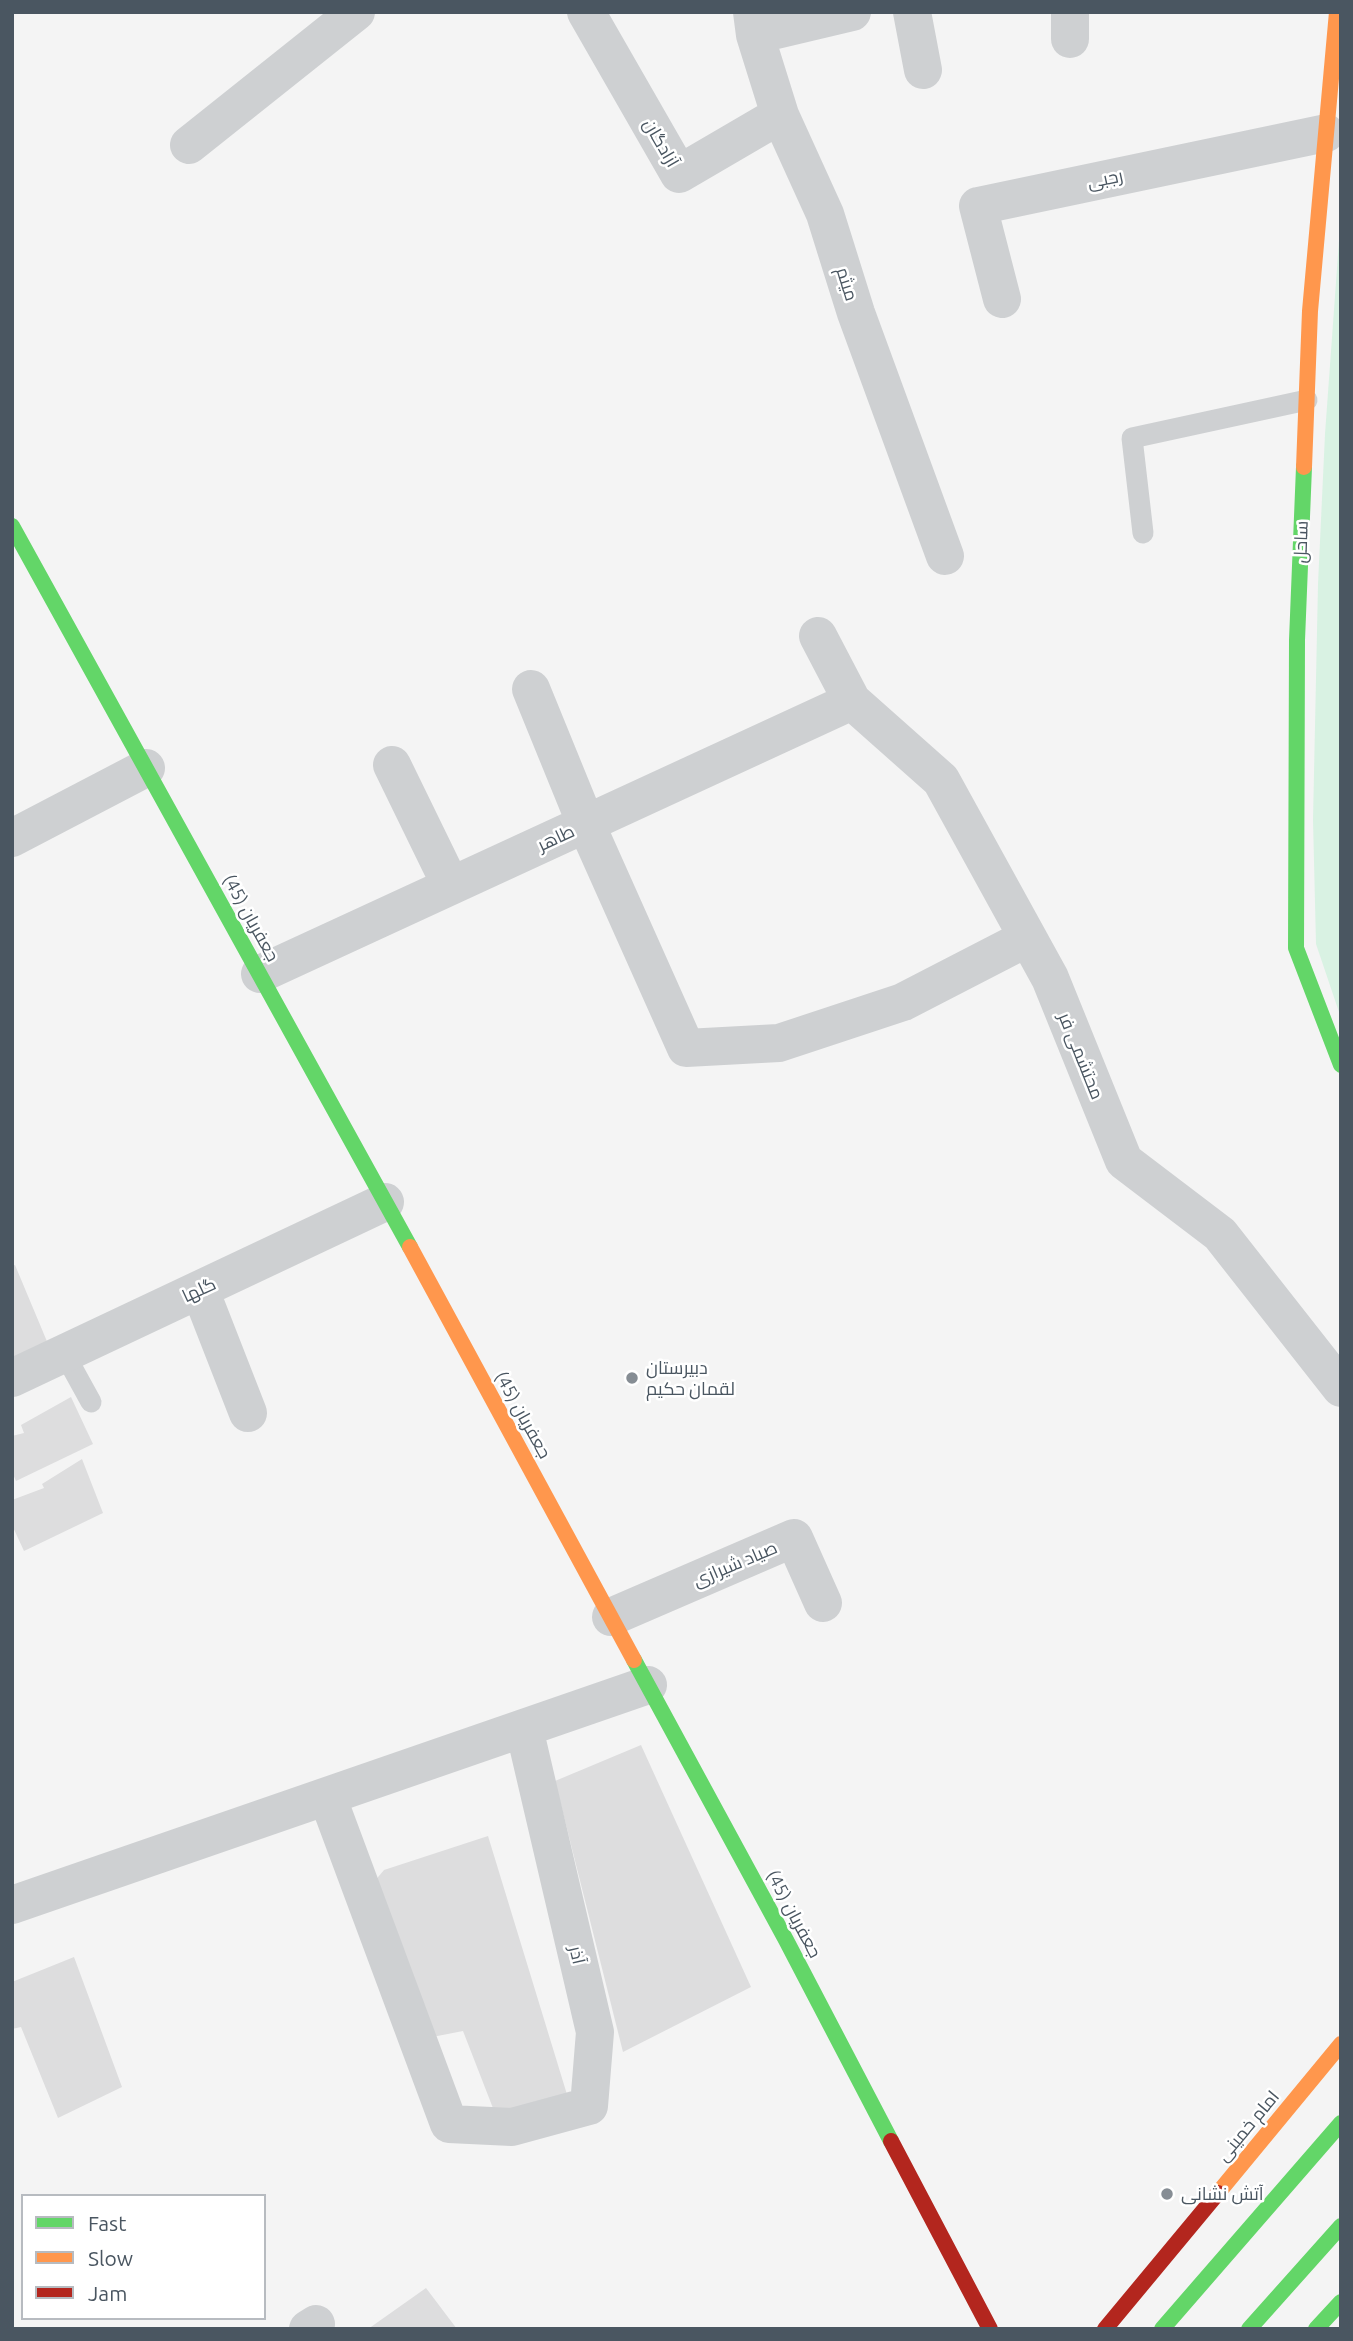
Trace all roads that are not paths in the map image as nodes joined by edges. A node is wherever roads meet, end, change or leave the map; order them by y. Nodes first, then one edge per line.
1 (356, 12) edge
2 (586, 12) edge
3 (852, 12) edge
4 (912, 12) edge
5 (1337, 12) edge
6 (754, 24) edge
7 (923, 69) dead end
8 (779, 115) junction
9 (1326, 134) junction
10 (189, 145) dead end
11 (1002, 299) dead end
12 (1307, 400) junction
13 (12, 526) edge
14 (1143, 533) dead end
15 (945, 556) dead end
16 (818, 636) dead end
17 (531, 689) dead end
18 (852, 701) junction
19 (392, 765) dead end
20 (146, 768) junction
21 (586, 824) junction
22 (12, 838) edge
23 (451, 886) junction
24 (1027, 938) junction
25 (260, 974) junction
26 (1341, 1065) edge
27 (385, 1202) junction
28 (200, 1290) junction
29 (64, 1353) junction
30 (12, 1378) edge
31 (1341, 1388) edge
32 (91, 1402) dead end
33 (248, 1413) dead end
34 (823, 1603) dead end
35 (611, 1617) junction
36 (648, 1685) junction
37 (524, 1728) junction
38 (327, 1796) junction
39 (12, 1905) edge
40 (1341, 2044) edge
41 (1341, 2123) edge
42 (1341, 2226) edge
43 (1341, 2302) edge
44 (990, 2329) edge
45 (1105, 2329) edge
46 (1162, 2329) edge
47 (1249, 2329) edge
48 (1316, 2329) edge

1 - 10 street
2 - 8 street, آزادگان
3 - 6 street
4 - 7 street
5 - 9 main road, ساحل
6 - 8 street, میثم
8 - 15 street, میثم
9 - 11 street, رجبی
9 - 12 main road, ساحل
12 - 14 lane
12 - 26 main road, ساحل
13 - 20 main road, جعفریان (45)
16 - 18 street
17 - 21 street
18 - 21 street, طاهر
18 - 24 street, محتشمی فر
19 - 23 street
20 - 22 street
20 - 25 main road, جعفریان (45)
21 - 23 street, طاهر
21 - 24 street
23 - 25 street, طاهر
24 - 31 street, محتشمی فر
25 - 27 main road, جعفریان (45)
27 - 28 street, گلها
27 - 35 main road, جعفریان (45)
28 - 29 street, گلها
28 - 33 street
29 - 30 street, گلها
29 - 32 lane
34 - 35 street, صیاد شیرازی
35 - 36 main road, جعفریان (45)
36 - 37 street
36 - 44 main road, جعفریان (45)
37 - 38 street
37 - 38 street, آذر
38 - 39 street
40 - 45 main road, امام خمینی
41 - 46 main road
42 - 47 main road
43 - 48 main road

